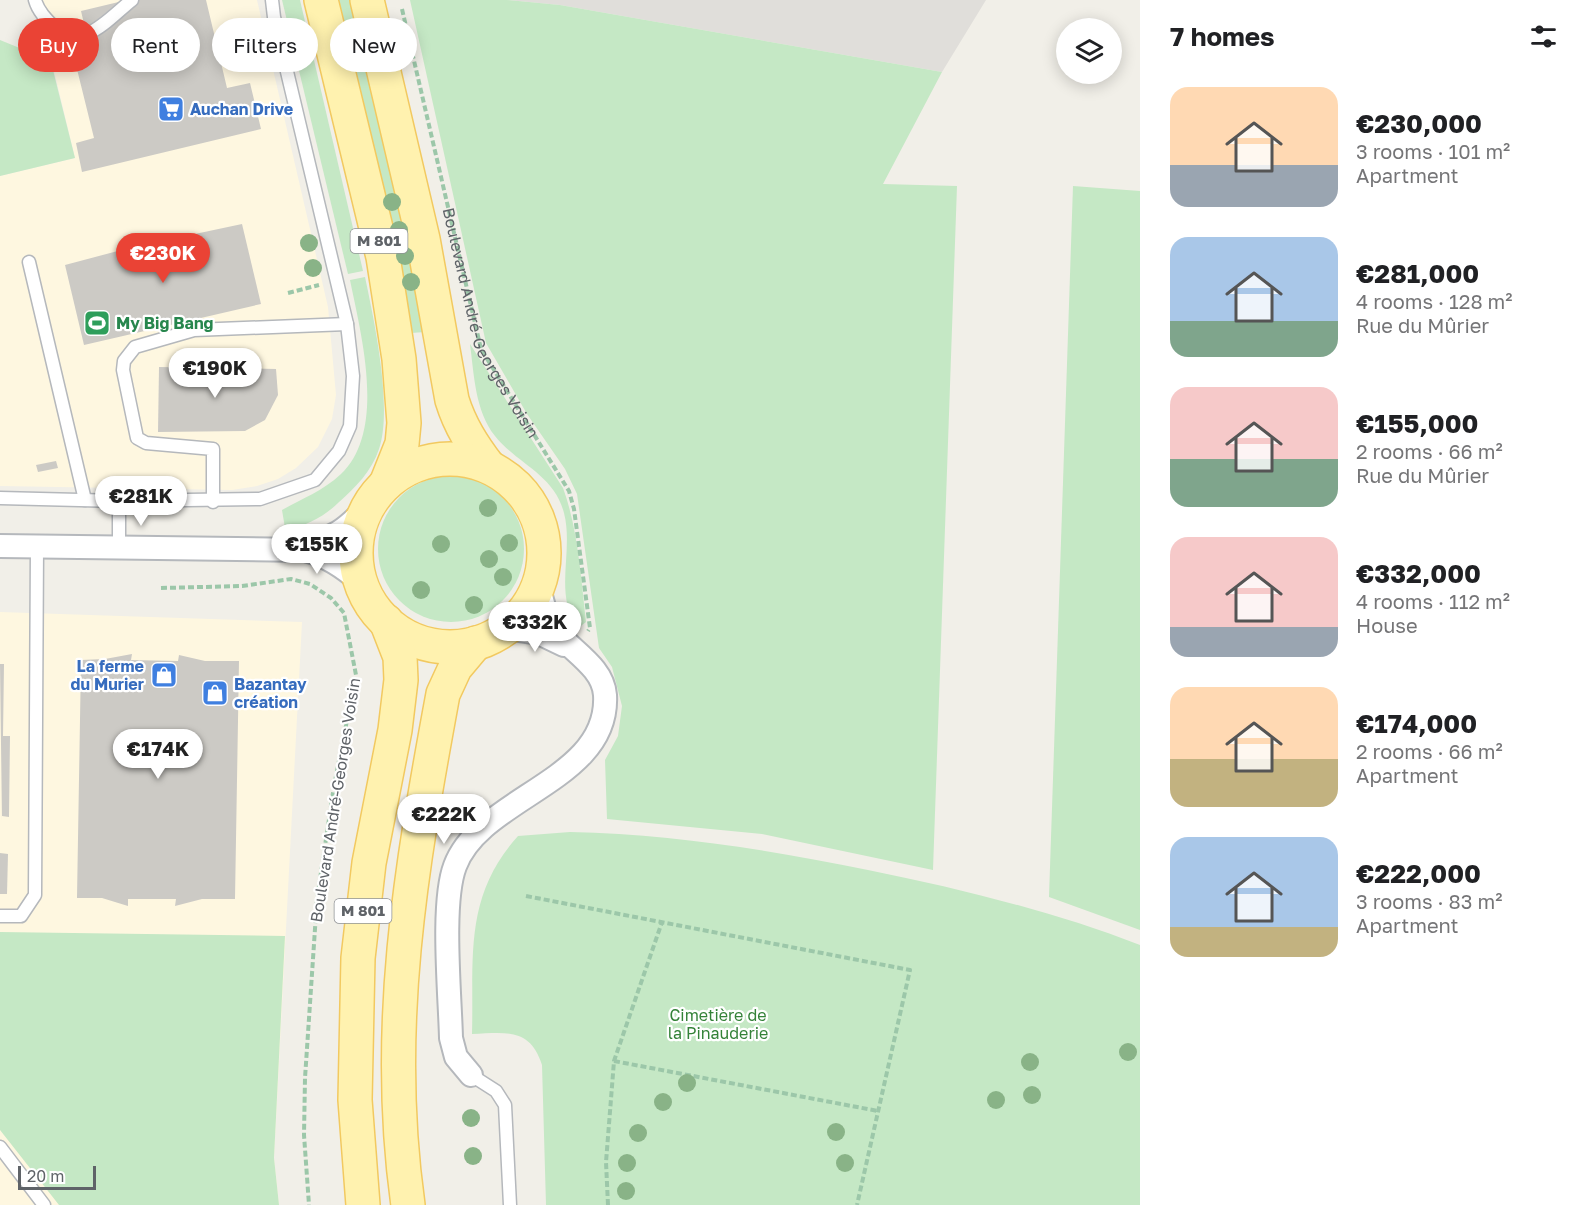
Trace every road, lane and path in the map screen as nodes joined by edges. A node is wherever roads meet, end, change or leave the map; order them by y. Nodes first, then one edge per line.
1 (35, 0) edge
2 (132, 0) edge
3 (272, 0) edge
4 (321, 0) edge
5 (367, 0) edge
6 (399, 0) edge
7 (29, 262) dead end
8 (325, 283) dead end
9 (288, 293) dead end
10 (347, 324) junction
11 (489, 467) junction
12 (378, 494) junction
13 (0, 498) edge
14 (85, 501) junction
15 (119, 501) junction
16 (213, 501) junction
17 (0, 546) edge
18 (37, 547) junction
19 (119, 547) junction
20 (281, 547) junction
21 (361, 582) junction
22 (538, 585) junction
23 (161, 588) dead end
24 (386, 621) junction
25 (506, 628) junction
26 (476, 643) junction
27 (579, 643) junction
28 (526, 896) dead end
29 (0, 916) edge
30 (662, 922) junction
31 (614, 1061) junction
32 (471, 1075) joint
33 (878, 1111) junction
34 (0, 1147) edge
35 (44, 1205) edge
36 (309, 1205) edge
37 (363, 1205) edge
38 (408, 1205) edge
39 (510, 1205) edge
40 (608, 1205) edge
41 (857, 1205) edge

1 - 2 lane
3 - 10 lane
4 - 12 main road, M 801
5 - 11 main road, Boulevard André-Georges Voisin / M 801
6 - 27 path, Boulevard André-Georges Voisin
7 - 14 lane
8 - 9 path
10 - 16 lane
10 - 16 lane
11 - 12 main road, M 801
11 - 22 main road, M 801
12 - 20 street
12 - 21 main road, M 801
13 - 14 lane
14 - 15 lane
15 - 16 lane
15 - 19 lane
17 - 18 street
18 - 19 street
18 - 29 lane
19 - 20 street
20 - 21 street
21 - 24 main road, M 801
22 - 25 main road, M 801
22 - 27 street
23 - 36 path, Boulevard André-Georges Voisin
24 - 26 main road, M 801
24 - 37 main road, M 801
25 - 26 main road, M 801
25 - 27 street
26 - 38 main road, M 801
27 - 32 street
28 - 30 path
30 - 31 path
30 - 33 path
31 - 33 path
31 - 40 path
32 - 39 lane
33 - 41 path
34 - 35 lane

